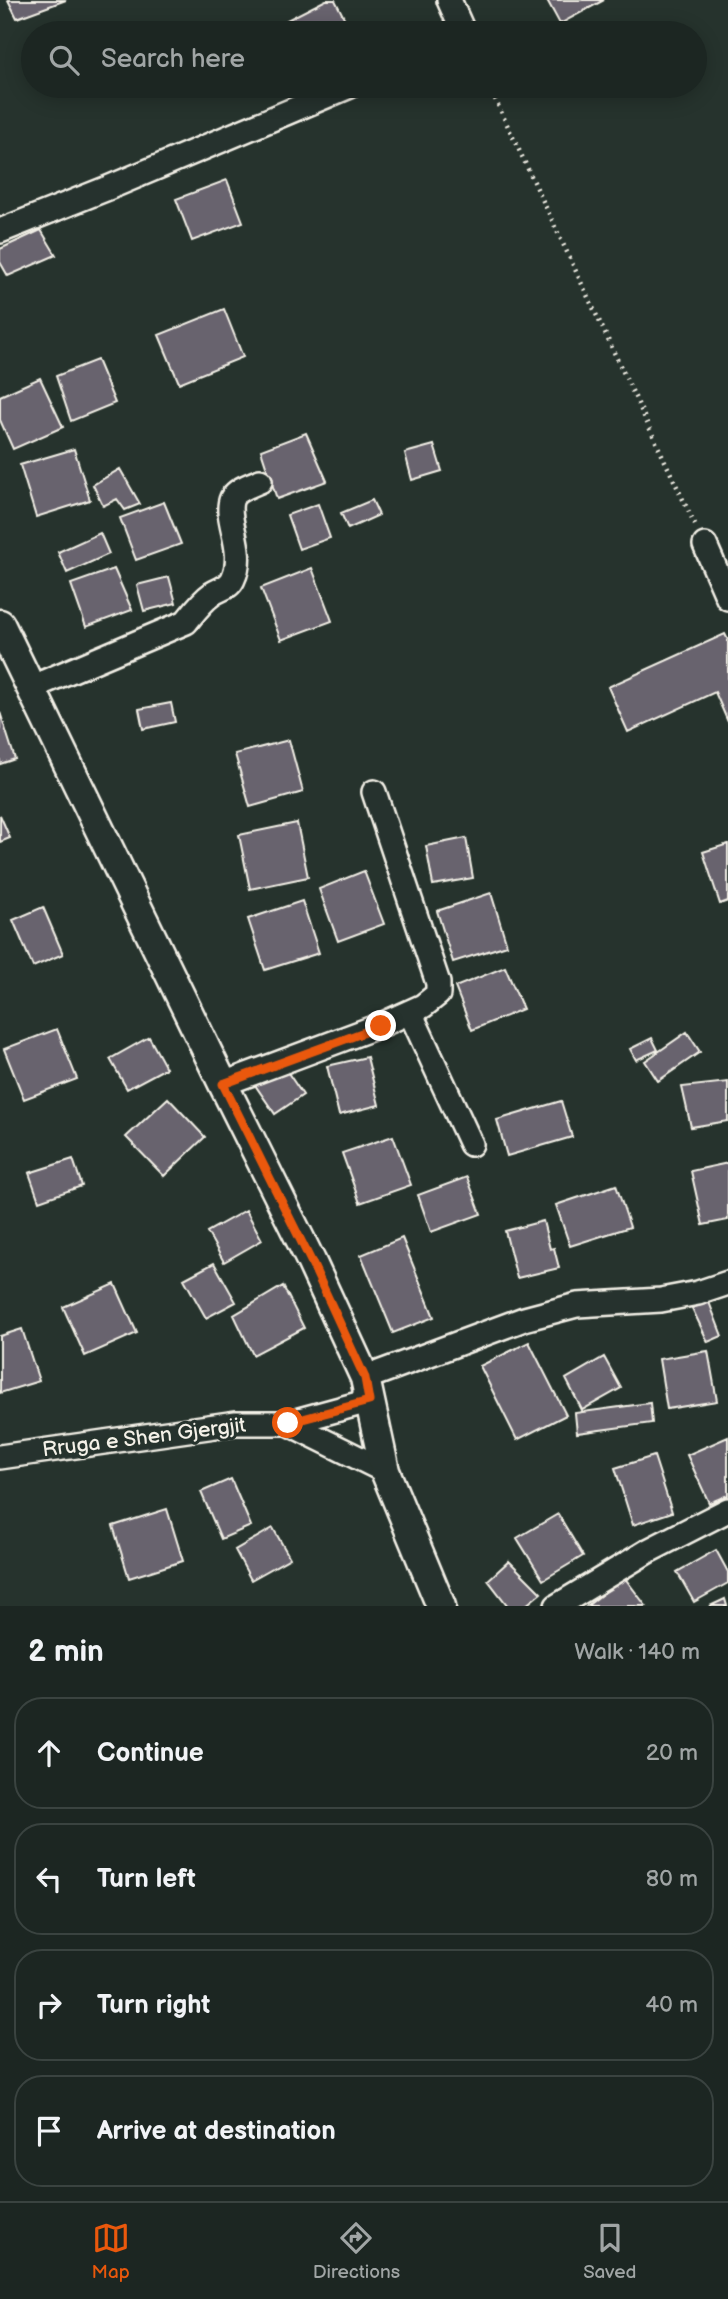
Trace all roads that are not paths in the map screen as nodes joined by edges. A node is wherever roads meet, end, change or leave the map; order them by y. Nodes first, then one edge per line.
1 (449, 0) edge
2 (458, 21) edge
3 (322, 98) edge
4 (0, 231) edge
5 (260, 481) dead end
6 (705, 545) road end
7 (728, 598) edge
8 (0, 624) edge
9 (30, 688) junction
10 (374, 792) dead end
11 (410, 1012) junction
12 (223, 1084) junction
13 (471, 1144) dead end
14 (728, 1283) edge
15 (367, 1390) junction
16 (288, 1423) junction
17 (0, 1457) edge
18 (385, 1471) junction
19 (728, 1510) edge
20 (442, 1606) edge
21 (557, 1606) edge

1 - 2 street
3 - 4 street
5 - 9 street
6 - 7 street
8 - 9 street
9 - 12 street
10 - 11 street
11 - 12 street
11 - 13 street
12 - 15 street
14 - 15 street
15 - 16 street
15 - 18 street
16 - 17 street, Rruga e Shen Gjergjit
16 - 18 street
18 - 20 street
19 - 21 street

